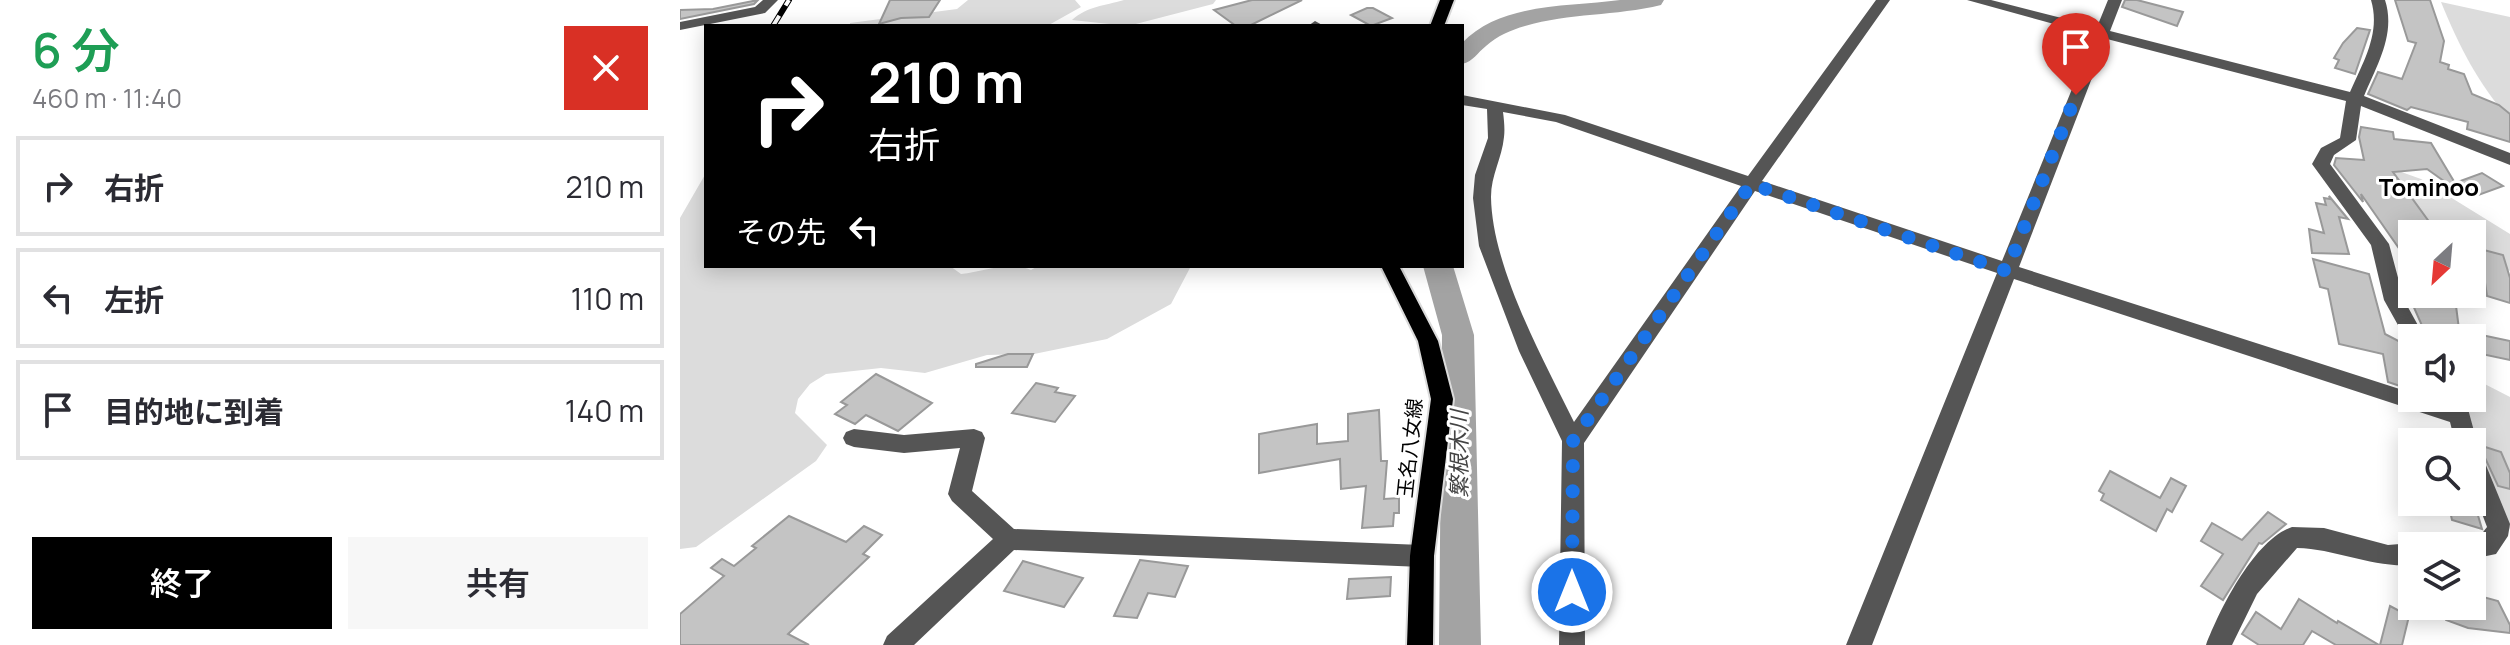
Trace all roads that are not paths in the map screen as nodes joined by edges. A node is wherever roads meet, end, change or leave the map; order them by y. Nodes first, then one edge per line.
1 (771, 0) edge
2 (1447, 0) edge
3 (1883, 0) edge
4 (1974, 0) edge
5 (2115, 0) edge
6 (2378, 0) edge
7 (1438, 24) edge
8 (680, 26) edge
9 (2102, 32) junction
10 (2355, 98) junction
11 (1464, 100) edge
12 (1488, 103) junction
13 (2510, 160) edge
14 (1751, 184) junction
15 (1391, 268) edge
16 (2007, 271) junction
17 (2407, 324) edge
18 (2398, 389) edge
19 (854, 438) dead end
20 (1573, 441) junction
21 (2486, 494) edge
22 (1009, 539) junction
23 (2486, 546) edge
24 (2398, 555) edge
25 (1422, 556) junction
26 (896, 645) edge
27 (1420, 645) edge
28 (1572, 645) edge
29 (1859, 645) edge
30 (2219, 645) edge

1 - 8 street
2 - 7 main road
3 - 14 street
4 - 9 street
5 - 9 street
6 - 10 street
9 - 10 street
9 - 16 street
10 - 13 street
10 - 17 street
11 - 12 street
12 - 14 street
12 - 20 street
14 - 16 street
14 - 20 street
15 - 25 main road, 玉名八女線
16 - 18 street
16 - 29 street
19 - 22 street
20 - 28 street
21 - 23 street
22 - 25 street
22 - 26 street
24 - 30 street
25 - 27 main road, 玉名八女線

